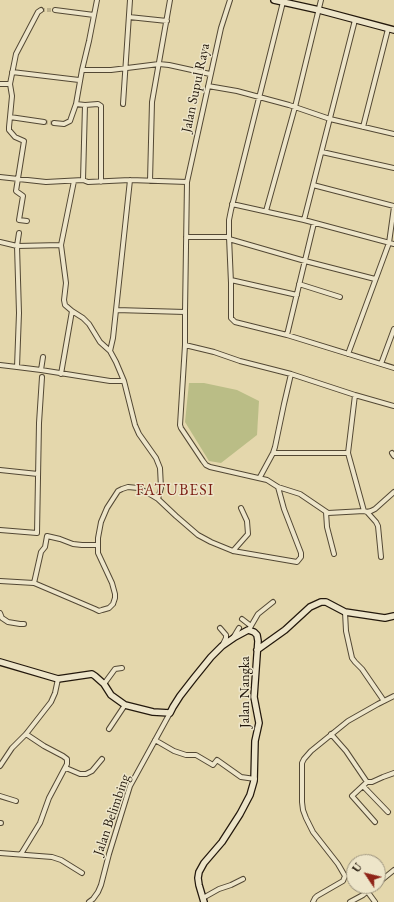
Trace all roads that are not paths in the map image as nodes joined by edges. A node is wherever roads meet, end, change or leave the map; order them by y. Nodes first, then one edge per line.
1 (97, 0) edge
2 (130, 0) edge
3 (170, 0) edge
4 (230, 0) edge
5 (274, 0) edge
6 (321, 0) edge
7 (283, 2) junction
8 (41, 10) dead end
9 (55, 10) tunnel mouth
10 (319, 10) junction
11 (94, 15) junction
12 (129, 17) junction
13 (355, 20) junction
14 (166, 21) junction
15 (391, 30) edge
16 (159, 64) junction
17 (126, 68) junction
18 (82, 70) junction
19 (12, 72) junction
20 (210, 74) junction
21 (79, 80) junction
22 (0, 84) edge
23 (10, 84) junction
24 (208, 86) junction
25 (259, 98) junction
26 (76, 104) junction
27 (123, 104) dead end
28 (85, 105) junction
29 (295, 107) junction
30 (10, 117) junction
31 (330, 119) junction
32 (44, 122) tunnel mouth
33 (54, 123) tunnel mouth
34 (363, 127) junction
35 (394, 134) edge
36 (322, 152) junction
37 (394, 168) edge
38 (0, 177) edge
39 (17, 179) junction
40 (83, 180) junction
41 (130, 180) junction
42 (74, 181) junction
43 (150, 181) junction
44 (101, 182) junction
45 (187, 182) junction
46 (313, 185) junction
47 (232, 204) junction
48 (394, 207) edge
49 (266, 211) junction
50 (304, 220) junction
51 (27, 221) dead end
52 (314, 223) junction
53 (19, 233) dead end
54 (186, 237) junction
55 (229, 238) junction
56 (0, 242) edge
57 (389, 243) junction
58 (394, 244) edge
59 (61, 245) junction
60 (17, 246) junction
61 (305, 261) junction
62 (375, 279) junction
63 (231, 280) junction
64 (300, 284) junction
65 (297, 295) junction
66 (340, 297) dead end
67 (116, 310) junction
68 (72, 311) junction
69 (185, 312) junction
70 (394, 329) edge
71 (287, 335) junction
72 (185, 345) junction
73 (110, 351) junction
74 (348, 354) junction
75 (43, 357) dead end
76 (381, 364) junction
77 (0, 365) edge
78 (18, 367) junction
79 (394, 368) edge
80 (41, 370) junction
81 (61, 374) junction
82 (291, 374) junction
83 (42, 377) dead end
84 (124, 381) junction
85 (355, 395) junction
86 (394, 406) edge
87 (273, 452) junction
88 (348, 453) junction
89 (0, 470) edge
90 (38, 474) junction
91 (260, 477) junction
92 (278, 487) junction
93 (394, 492) edge
94 (158, 500) junction
95 (241, 508) dead end
96 (366, 511) junction
97 (326, 512) junction
98 (0, 530) edge
99 (98, 545) junction
100 (233, 551) junction
101 (334, 554) dead end
102 (381, 557) dead end
103 (0, 581) edge
104 (34, 583) junction
105 (273, 602) dead end
106 (345, 612) junction
107 (0, 613) edge
108 (394, 617) edge
109 (242, 619) dead end
110 (24, 624) dead end
111 (220, 628) dead end
112 (239, 628) dead end
113 (250, 628) junction
114 (233, 638) junction
115 (222, 646) junction
116 (257, 650) junction
117 (0, 662) edge
118 (122, 668) dead end
119 (58, 679) junction
120 (104, 684) junction
121 (394, 696) edge
122 (384, 701) junction
123 (125, 705) junction
124 (170, 713) junction
125 (109, 729) dead end
126 (26, 734) junction
127 (331, 734) junction
128 (155, 740) junction
129 (102, 759) dead end
130 (0, 766) edge
131 (66, 768) junction
132 (394, 773) edge
133 (254, 779) junction
134 (367, 782) junction
135 (363, 786) junction
136 (0, 796) edge
137 (16, 801) dead end
138 (388, 812) dead end
139 (375, 822) dead end
140 (0, 853) edge
141 (21, 854) junction
142 (394, 870) edge
143 (82, 872) dead end
144 (386, 876) edge
145 (243, 879) dead end
146 (362, 894) edge
147 (203, 900) edge
148 (89, 902) edge
149 (313, 902) edge
150 (350, 902) edge

1 - 11 street
2 - 12 street
3 - 14 street
4 - 20 street, Jalan Supul Raya
5 - 7 street
6 - 10 street
7 - 10 street
7 - 25 street
8 - 19 street
9 - 11 street
10 - 13 street
10 - 29 street
11 - 18 street
12 - 14 street
12 - 17 street
13 - 15 street
13 - 31 street
14 - 16 street
15 - 34 street
16 - 17 street
16 - 20 street
16 - 43 street
17 - 18 street
17 - 27 street
18 - 21 street
19 - 21 street
19 - 23 street
20 - 24 street, Jalan Supul Raya
21 - 26 street
22 - 23 street
23 - 30 street
24 - 25 street
24 - 45 street, Jalan Supul Raya
25 - 29 street
25 - 47 street
26 - 28 street
26 - 33 street
28 - 40 street
28 - 44 street
29 - 31 street
29 - 49 street
30 - 32 street
30 - 39 street
31 - 34 street
31 - 36 street
34 - 35 street
36 - 37 street
36 - 46 street
38 - 39 street
39 - 42 street
39 - 51 street
40 - 42 street
40 - 44 street
41 - 43 street
41 - 44 street
41 - 67 street
42 - 59 street
43 - 45 street
45 - 54 street, Jalan Supul Raya
46 - 48 street
46 - 50 street
47 - 49 street
47 - 55 street
48 - 57 street
49 - 50 street
50 - 52 street
52 - 57 street
52 - 61 street
53 - 60 street
54 - 55 street
54 - 69 street, Jalan Supul Raya
55 - 61 street
55 - 63 street
56 - 60 street
57 - 58 street
57 - 62 street
59 - 60 street
59 - 68 street
60 - 78 street
61 - 62 street
61 - 64 street
62 - 74 street
63 - 65 street
63 - 71 street
64 - 65 street
64 - 66 street
65 - 71 street
67 - 69 street
67 - 73 street
68 - 73 street
68 - 81 street
69 - 72 street, Jalan Supul Raya
70 - 76 street
71 - 74 street
72 - 82 street
72 - 91 street, Jalan Supul Raya
73 - 84 street
74 - 76 street
75 - 80 street
76 - 79 street
77 - 78 street
78 - 80 street
80 - 81 street
81 - 84 street
82 - 85 street
82 - 87 street
83 - 90 street
84 - 94 street
85 - 86 street
85 - 88 street
87 - 88 street
87 - 91 street
88 - 96 street
89 - 90 street
90 - 98 street
91 - 92 street, Jalan Supul Raya
92 - 97 street, Jalan Supul Raya
92 - 100 street
93 - 96 street
94 - 99 street
94 - 100 street
95 - 100 street
96 - 97 street
96 - 102 street
97 - 101 street
99 - 104 street
99 - 104 street
103 - 104 street
105 - 113 street
106 - 108 street
106 - 116 street
106 - 122 street
107 - 110 street
109 - 113 street
111 - 115 street
112 - 114 street
113 - 114 street, Jalan Nangka
113 - 116 street, Jalan Nangka
114 - 115 street, Jalan Nangka
115 - 124 street, Jalan Nangka
116 - 133 street, Jalan Nangka
117 - 119 street
118 - 120 street
119 - 120 street
119 - 126 street
120 - 123 street
121 - 122 street
122 - 127 street
123 - 124 street
123 - 125 street
124 - 128 street, Jalan Belimbing
126 - 130 street
126 - 131 street
127 - 134 street
127 - 149 street
128 - 133 street
128 - 148 street, Jalan Belimbing
129 - 131 street
131 - 141 street
132 - 134 street
133 - 147 street, Jalan Nangka
134 - 135 street
135 - 138 street
135 - 139 street
136 - 137 street
140 - 141 street
141 - 143 street
142 - 144 street
145 - 147 street
146 - 150 street

